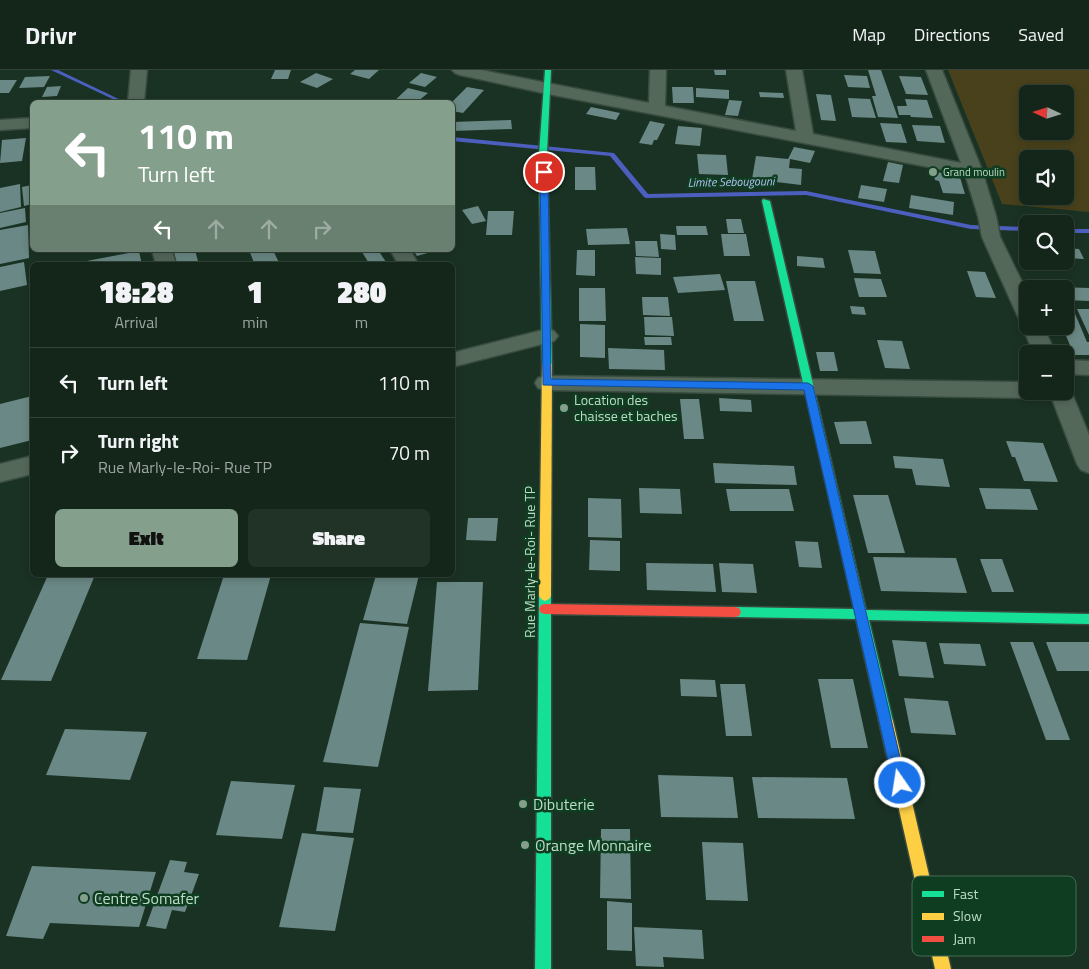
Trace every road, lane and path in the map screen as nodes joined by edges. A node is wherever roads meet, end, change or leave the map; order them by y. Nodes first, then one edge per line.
1 (139, 70) edge
2 (460, 70) edge
3 (548, 70) edge
4 (658, 70) edge
5 (794, 70) edge
6 (934, 70) edge
7 (548, 89) junction
8 (136, 100) edge
9 (657, 110) junction
10 (30, 123) edge
11 (0, 125) edge
12 (805, 138) junction
13 (973, 170) junction
14 (766, 201) dead end
15 (1019, 298) edge
16 (547, 336) junction
17 (458, 358) edge
18 (1074, 367) edge
19 (1089, 368) edge
20 (546, 382) junction
21 (808, 386) junction
22 (1019, 390) edge
23 (1064, 400) edge
24 (1089, 464) edge
25 (30, 466) edge
26 (0, 473) edge
27 (545, 609) junction
28 (861, 615) junction
29 (1089, 619) edge
30 (921, 876) edge
31 (939, 956) edge
32 (543, 969) edge
33 (942, 969) edge

1 - 8 street
2 - 7 street
3 - 7 street
4 - 9 street
5 - 12 street
6 - 13 street
7 - 9 street
7 - 16 street, Rue Marly-le-Roi- Rue TP
9 - 12 street
10 - 11 street
12 - 13 street
13 - 15 street
14 - 21 street
16 - 17 street
16 - 20 street, Rue Marly-le-Roi- Rue TP
18 - 19 street
20 - 21 street
20 - 27 street, Rue Marly-le-Roi- Rue TP
21 - 22 street
21 - 28 street
23 - 24 street
25 - 26 street
27 - 28 street
27 - 32 street, Rue Marly-le-Roi- Rue TP
28 - 29 street
28 - 30 street
31 - 33 street

